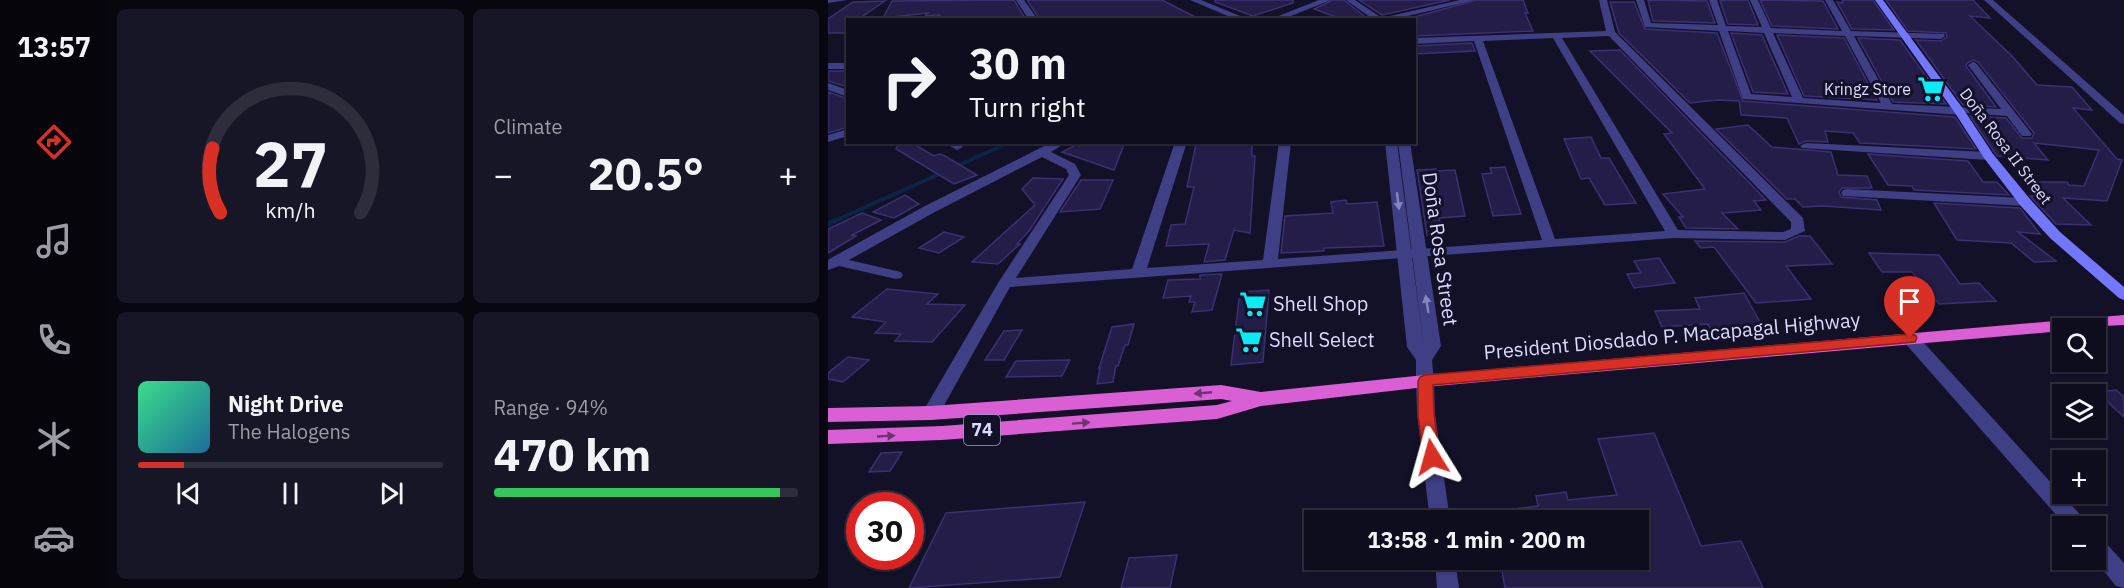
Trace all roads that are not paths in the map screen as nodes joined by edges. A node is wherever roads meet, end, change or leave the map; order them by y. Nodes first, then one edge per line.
1 (843, 0) edge
2 (1020, 0) edge
3 (1194, 0) edge
4 (1327, 0) edge
5 (1350, 0) edge
6 (1471, 0) edge
7 (1603, 0) edge
8 (1632, 0) edge
9 (1640, 0) edge
10 (1713, 0) edge
11 (1754, 0) edge
12 (1829, 0) edge
13 (1879, 0) edge
14 (1988, 0) edge
15 (828, 1) edge
16 (1033, 18) edge
17 (1241, 18) edge
18 (1278, 18) edge
19 (1379, 18) edge
20 (1386, 18) edge
21 (1722, 28) junction
22 (1768, 30) junction
23 (1611, 33) junction
24 (1849, 34) junction
25 (1556, 35) junction
26 (1904, 35) junction
27 (1941, 36) dead end
28 (1477, 38) junction
29 (1416, 41) edge
30 (1973, 65) dead end
31 (828, 66) edge
32 (846, 66) edge
33 (828, 86) edge
34 (846, 92) edge
35 (1798, 99) junction
36 (1888, 106) junction
37 (1959, 111) junction
38 (2010, 113) junction
39 (2124, 121) edge
40 (846, 133) edge
41 (2026, 134) dead end
42 (828, 139) edge
43 (1058, 144) edge
44 (1180, 144) edge
45 (1285, 144) edge
46 (1391, 144) edge
47 (1404, 144) edge
48 (1806, 146) dead end
49 (1041, 152) junction
50 (1988, 156) junction
51 (1847, 193) dead end
52 (2025, 202) junction
53 (1674, 234) junction
54 (1550, 244) junction
55 (1412, 254) junction
56 (832, 264) edge
57 (1270, 264) junction
58 (1138, 274) junction
59 (896, 275) dead end
60 (1005, 283) junction
61 (2124, 296) edge
62 (2124, 320) edge
63 (1910, 338) junction
64 (1425, 381) junction
65 (1143, 398) junction
66 (1261, 399) junction
67 (931, 413) junction
68 (828, 415) edge
69 (1137, 419) junction
70 (828, 436) edge
71 (1439, 510) edge
72 (2069, 516) edge
73 (2106, 558) edge
74 (1446, 570) edge
75 (2124, 579) edge
76 (1448, 588) edge

1 - 15 street
2 - 16 street
3 - 17 street
4 - 18 street
5 - 19 street
6 - 20 street
7 - 23 street
8 - 9 street
9 - 21 street
10 - 21 street
11 - 22 street
12 - 24 street
13 - 26 main road, Doña Rosa II Street
14 - 39 street
21 - 22 street
21 - 35 street
22 - 24 street
22 - 35 street
23 - 25 street
23 - 53 street
24 - 26 street
24 - 36 street
25 - 28 street
25 - 53 street
26 - 27 street
26 - 37 main road, Doña Rosa II Street
28 - 29 street
28 - 54 street
30 - 38 street
31 - 32 street
33 - 34 street
35 - 36 street
36 - 37 street
37 - 38 street
37 - 50 main road, Doña Rosa II Street
38 - 41 street
40 - 42 street
43 - 49 street
44 - 58 street
45 - 57 street
46 -> 55 street, Doña Rosa Street
47 - 55 street, Doña Rosa Street
48 - 50 street
49 - 56 street
49 - 60 street
50 - 52 main road, Doña Rosa II Street
51 - 52 street
52 - 61 main road, Doña Rosa II Street
53 - 54 street
54 - 55 street
55 - 57 street
55 - 64 street, Doña Rosa Street
56 - 59 street
57 - 58 street
58 - 60 street
60 - 67 street
62 - 63 highway, President Diosdado P. Macapagal Highway / 74
63 - 64 highway, President Diosdado P. Macapagal Highway / 74
63 - 72 street
64 - 66 highway, President Diosdado P. Macapagal Highway / 74
64 - 71 street, Doña Rosa Street
66 -> 65 highway, President Diosdado P. Macapagal Highway / 74
65 - 67 highway, President Diosdado P. Macapagal Highway / 74
65 - 69 highway
66 - 69 highway, President Diosdado P. Macapagal Highway / 74
67 - 68 highway, President Diosdado P. Macapagal Highway / 74
70 -> 69 highway, President Diosdado P. Macapagal Highway / 74
73 - 75 street
74 - 76 street

